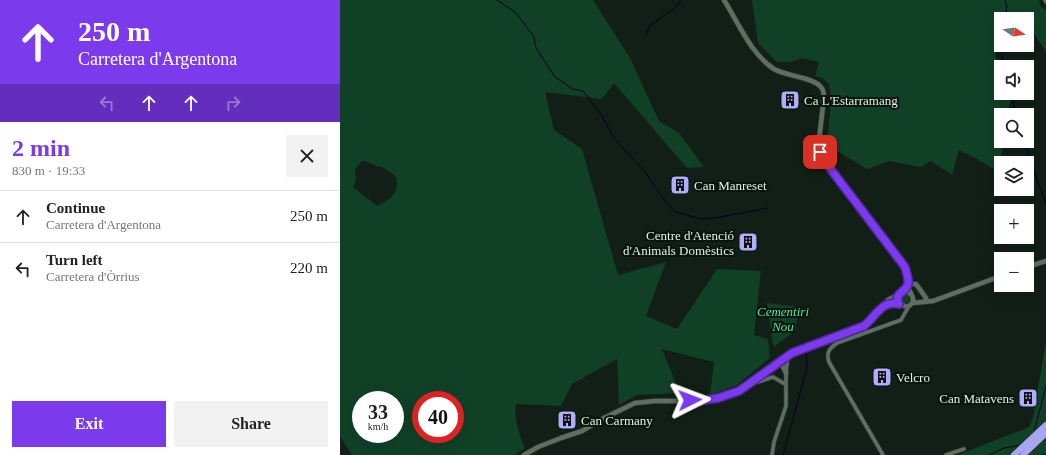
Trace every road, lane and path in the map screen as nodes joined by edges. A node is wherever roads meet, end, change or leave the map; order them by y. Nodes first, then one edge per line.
1 (724, 0) edge
2 (1046, 261) edge
3 (1034, 265) edge
4 (994, 278) edge
5 (908, 285) junction
6 (901, 292) junction
7 (912, 295) junction
8 (924, 302) junction
9 (901, 305) junction
10 (910, 305) junction
11 (884, 306) junction
12 (903, 317) junction
13 (788, 355) junction
14 (782, 359) junction
15 (786, 373) junction
16 (753, 382) junction
17 (785, 384) junction
18 (1046, 425) edge
19 (1046, 433) edge
20 (964, 449) dead end
21 (524, 455) edge
22 (772, 455) edge
23 (883, 455) edge
24 (946, 455) edge
25 (1014, 455) edge
26 (1023, 455) edge

1 - 5 street
2 - 3 street
4 - 8 street
5 - 6 street
5 - 7 street
5 - 8 street
6 - 7 street
6 - 9 street
6 - 11 street
7 - 8 street
7 - 10 street
8 - 10 street
9 - 10 street
9 - 11 street
9 - 12 street
10 - 12 street
11 - 13 street
12 - 23 street
13 - 14 street
13 - 15 street
14 - 15 street
14 - 16 street
15 - 17 street
16 - 17 street
16 - 21 street
17 - 22 street
18 - 25 highway
19 - 26 highway
20 - 24 street

